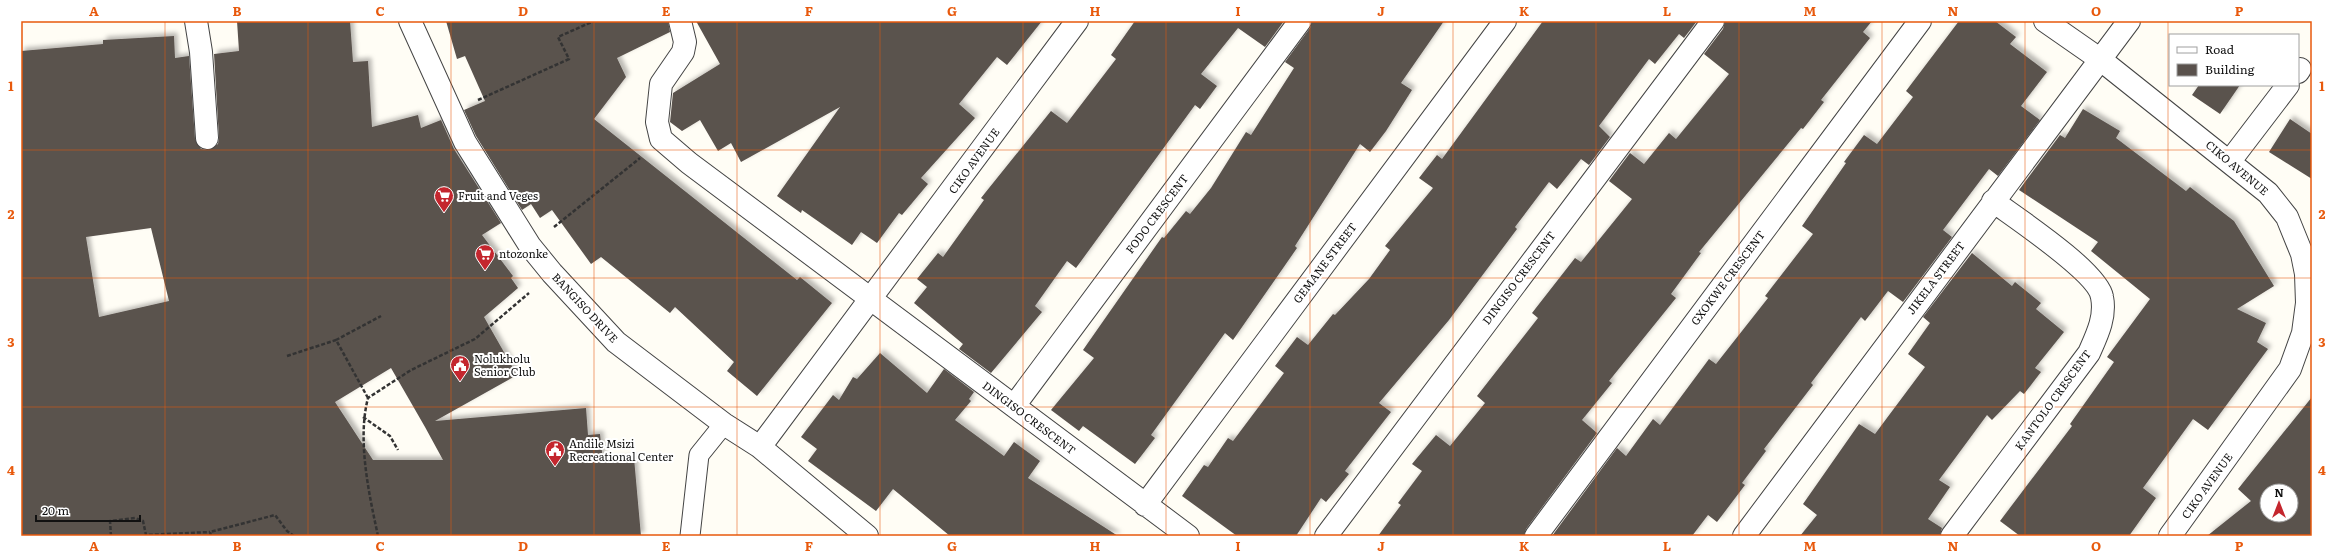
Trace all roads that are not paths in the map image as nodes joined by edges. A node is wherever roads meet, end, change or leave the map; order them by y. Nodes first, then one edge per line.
1 (196, 21) edge
2 (410, 21) edge
3 (680, 21) edge
4 (1077, 21) edge
5 (1300, 21) edge
6 (1505, 21) edge
7 (1713, 21) edge
8 (1920, 21) edge
9 (2045, 21) edge
10 (2129, 21) edge
11 (2101, 60) junction
12 (2288, 86) edge
13 (207, 138) dead end
14 (2230, 161) junction
15 (1993, 201) junction
16 (871, 300) junction
17 (1014, 406) junction
18 (724, 424) junction
19 (760, 447) junction
20 (1146, 505) junction
21 (690, 536) edge
22 (867, 536) edge
23 (1188, 536) edge
24 (1326, 536) edge
25 (1536, 536) edge
26 (1744, 536) edge
27 (1952, 536) edge
28 (2170, 536) edge

1 - 13 street
2 - 18 street, BANGISO DRIVE
3 - 16 street
4 - 16 street, CIKO AVENUE
5 - 17 street, FODO CRESCENT
6 - 20 street, GEMANE STREET
7 - 24 street, DINGISO CRESCENT
8 - 25 street, GXOKWE CRESCENT
9 - 11 street, CIKO AVENUE
10 - 11 street, JIKELA STREET
11 - 14 street, CIKO AVENUE
11 - 15 street, JIKELA STREET
12 - 14 street
14 - 28 street, CIKO AVENUE
15 - 26 street, JIKELA STREET
15 - 27 street, KANTOLO CRESCENT
16 - 17 street, DINGISO CRESCENT
16 - 19 street, CIKO AVENUE
17 - 20 street, DINGISO CRESCENT
18 - 19 street, BANGISO DRIVE
18 - 21 lane
19 - 22 street, BANGISO DRIVE
20 - 23 street, DINGISO CRESCENT

